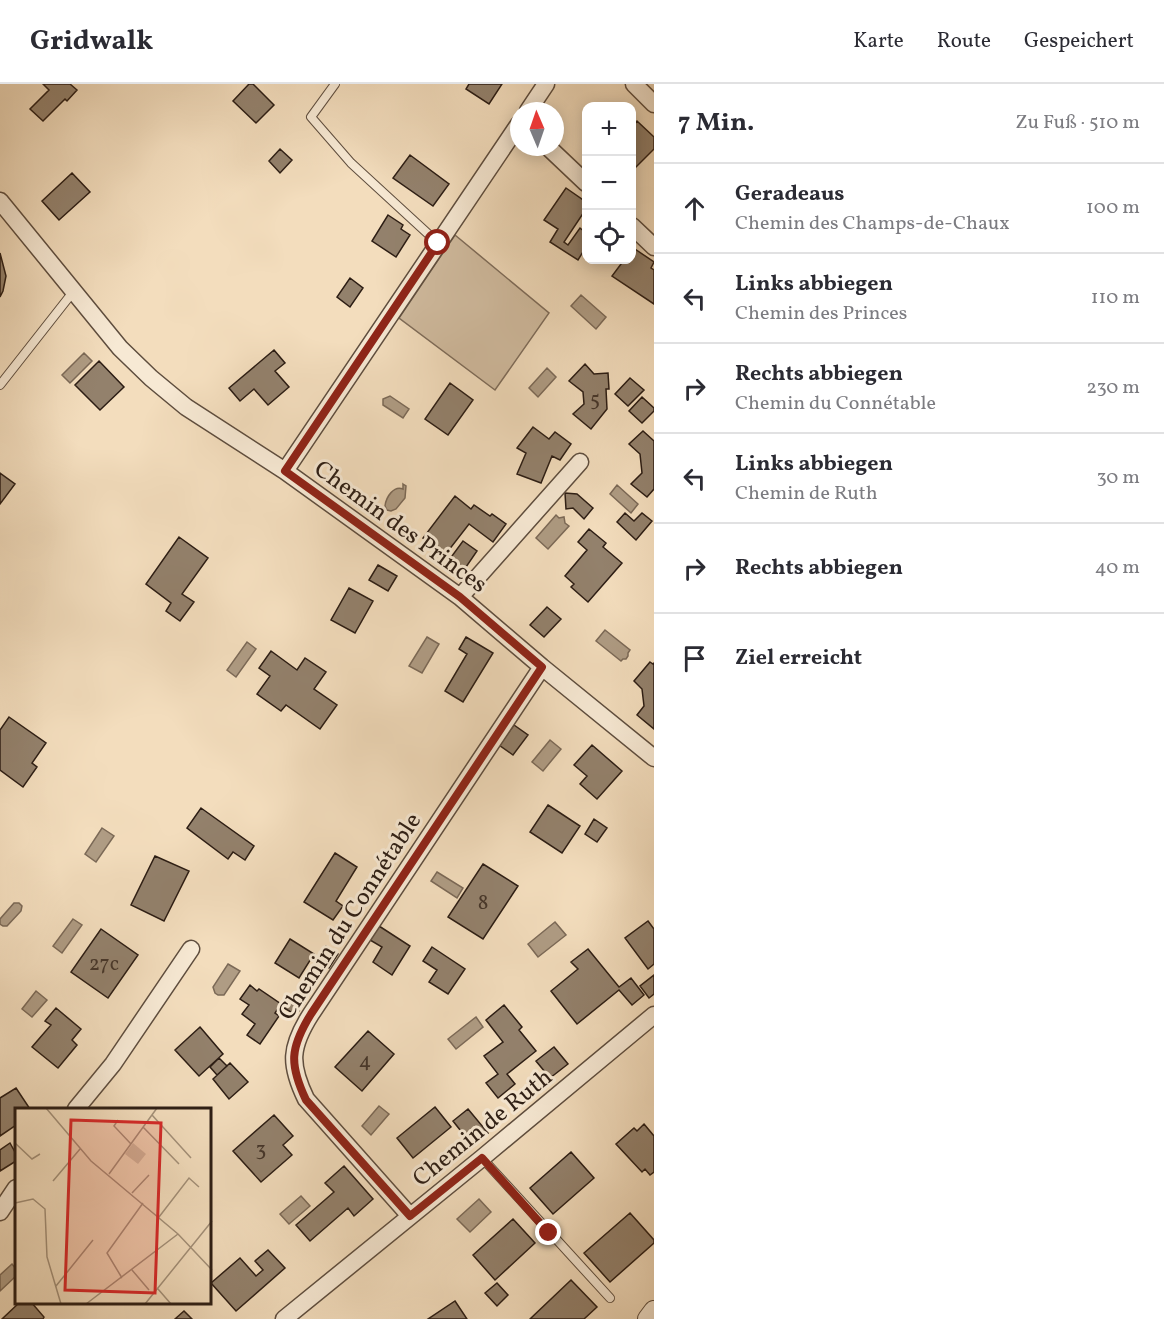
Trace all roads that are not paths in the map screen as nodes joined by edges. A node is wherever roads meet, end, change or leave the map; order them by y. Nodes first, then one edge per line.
1 (335, 84) edge
2 (546, 84) edge
3 (634, 84) edge
4 (534, 102) edge
5 (654, 104) edge
6 (510, 137) edge
7 (558, 156) edge
8 (582, 179) edge
9 (0, 201) edge
10 (636, 230) edge
11 (438, 243) junction
12 (654, 247) edge
13 (73, 292) junction
14 (0, 385) edge
15 (580, 462) dead end
16 (285, 471) junction
17 (460, 597) junction
18 (542, 667) junction
19 (654, 758) edge
20 (191, 949) dead end
21 (654, 1016) edge
22 (77, 1108) edge
23 (482, 1158) junction
24 (15, 1190) edge
25 (0, 1212) edge
26 (410, 1216) junction
27 (610, 1298) dead end
28 (654, 1311) edge
29 (284, 1319) edge
30 (648, 1319) edge

1 - 11 lane
2 - 4 street
3 - 5 street
6 - 11 street
7 - 8 street
9 - 13 street, Chemin des Princes
10 - 12 street
11 - 16 street
13 - 14 lane
13 - 16 street, Chemin des Princes
15 - 17 street
16 - 17 street, Chemin des Princes
17 - 18 street, Chemin des Princes
18 - 19 street, Chemin des Princes
18 - 26 street, Chemin du Connétable
20 - 22 street
21 - 23 street, Chemin de Ruth
23 - 26 street, Chemin de Ruth
23 - 27 lane
24 - 25 street
26 - 29 street, Chemin de Ruth
28 - 30 street

